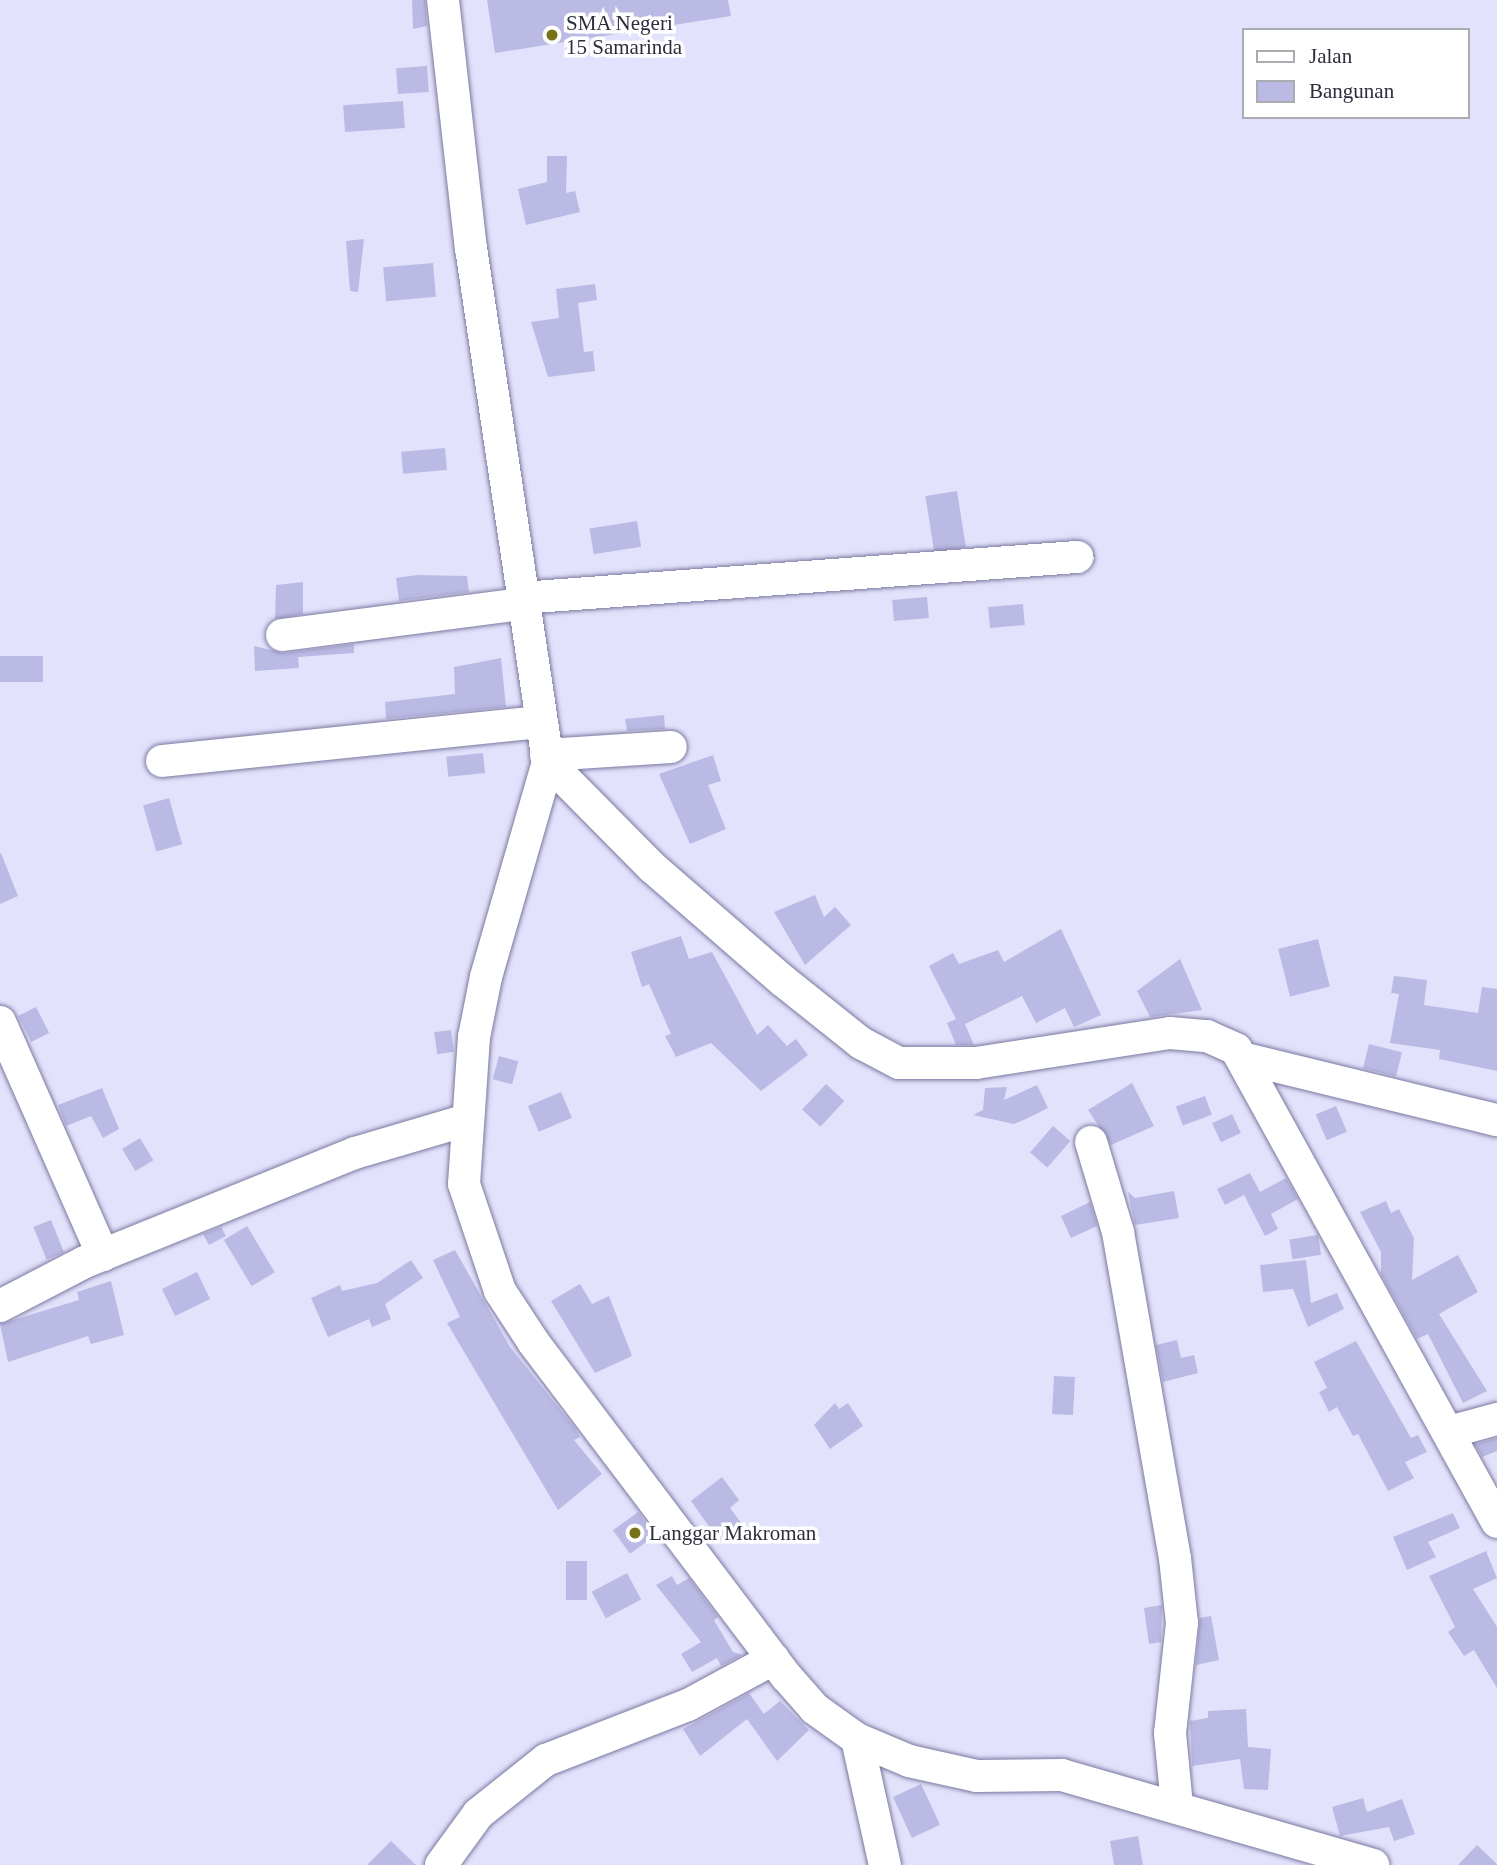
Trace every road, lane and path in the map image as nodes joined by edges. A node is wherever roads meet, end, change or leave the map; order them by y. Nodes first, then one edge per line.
1 (443, 0) edge
2 (1077, 557) dead end
3 (522, 601) junction
4 (282, 635) dead end
5 (538, 722) junction
6 (671, 747) dead end
7 (547, 759) junction
8 (162, 761) dead end
9 (0, 1022) edge
10 (1246, 1059) junction
11 (467, 1120) junction
12 (1497, 1120) edge
13 (1091, 1142) dead end
14 (103, 1255) junction
15 (0, 1306) edge
16 (1497, 1419) edge
17 (1449, 1432) junction
18 (1497, 1522) edge
19 (774, 1659) junction
20 (857, 1739) junction
21 (1177, 1806) junction
22 (441, 1865) edge
23 (885, 1865) edge
24 (1373, 1865) edge

1 - 3 street
2 - 3 street
3 - 4 street
3 - 5 street
5 - 7 street
5 - 8 street
6 - 7 street
7 - 10 street
7 - 11 street
9 - 14 street
10 - 12 street
10 - 17 street
11 - 14 street
11 - 19 street
13 - 21 street
14 - 15 street
16 - 17 street
17 - 18 street
19 - 20 street
19 - 22 street
20 - 21 street
20 - 23 street
21 - 24 street

